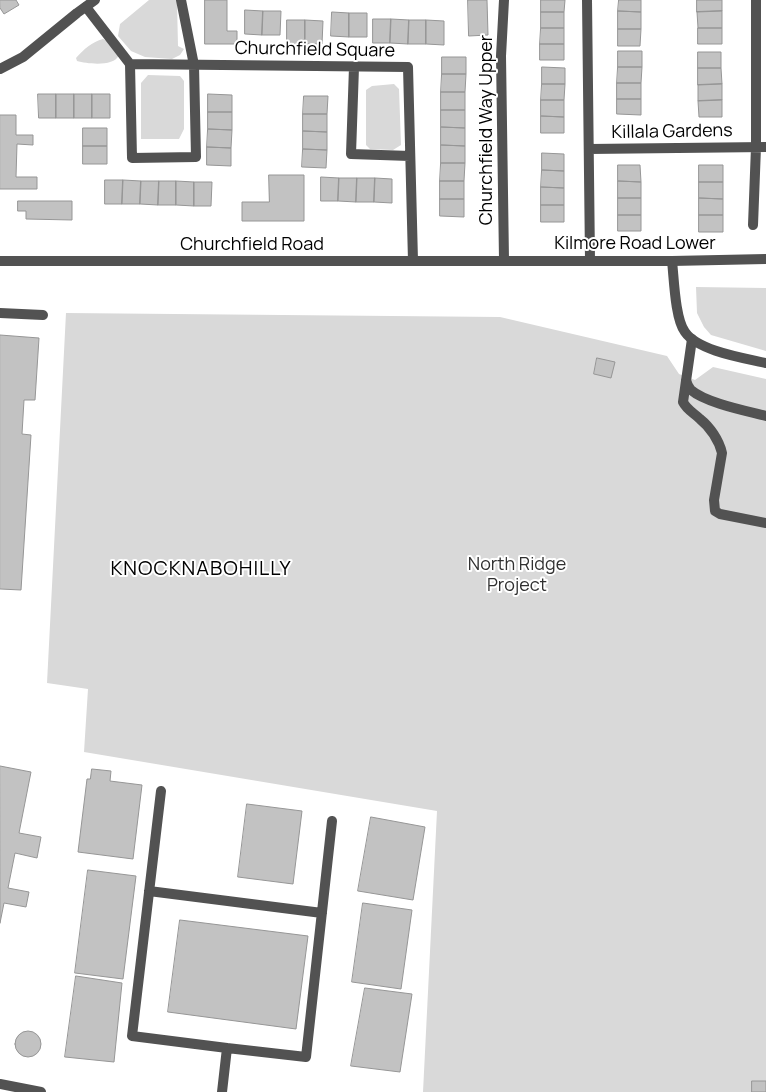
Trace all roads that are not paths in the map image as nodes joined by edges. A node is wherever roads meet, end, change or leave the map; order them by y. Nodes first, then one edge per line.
1 (96, 0) edge
2 (181, 0) edge
3 (504, 0) edge
4 (587, 0) edge
5 (756, 0) edge
6 (86, 7) junction
7 (130, 64) junction
8 (194, 65) junction
9 (354, 66) junction
10 (0, 69) edge
11 (761, 147) edge
12 (589, 149) junction
13 (410, 156) junction
14 (753, 225) dead end
15 (766, 259) edge
16 (504, 260) junction
17 (590, 260) junction
18 (413, 261) junction
19 (672, 261) junction
20 (0, 262) edge
21 (0, 313) edge
22 (43, 315) dead end
23 (692, 339) junction
24 (766, 363) edge
25 (686, 379) junction
26 (766, 416) edge
27 (766, 523) edge
28 (161, 791) dead end
29 (332, 820) dead end
30 (149, 890) junction
31 (322, 913) junction
32 (227, 1048) junction
33 (0, 1084) edge
34 (40, 1092) edge
35 (222, 1092) edge

1 - 6 street
2 - 8 street
3 - 16 street, Churchfield Way Upper
4 - 12 street, Killala Gardens
5 - 11 street, Killala Gardens
6 - 7 street
6 - 10 street
7 - 8 street, Churchfield Square
7 - 8 street
8 - 9 street, Churchfield Square
9 - 13 street, Churchfield Square
9 - 13 street
11 - 12 street, Killala Gardens
11 - 14 street, Killala Gardens
12 - 17 street, Killala Gardens
13 - 18 street, Churchfield Square
15 - 19 street, Kilmore Road Lower
16 - 17 street, Kilmore Road Lower
16 - 18 street, Churchfield Road
17 - 19 street, Kilmore Road Lower
18 - 20 street, Churchfield Road
19 - 23 street
21 - 22 street
23 - 24 street
23 - 25 street
25 - 26 street
25 - 27 street
28 - 30 street
29 - 31 street
30 - 31 street
30 - 32 street
31 - 32 street
32 - 35 street
33 - 34 street

